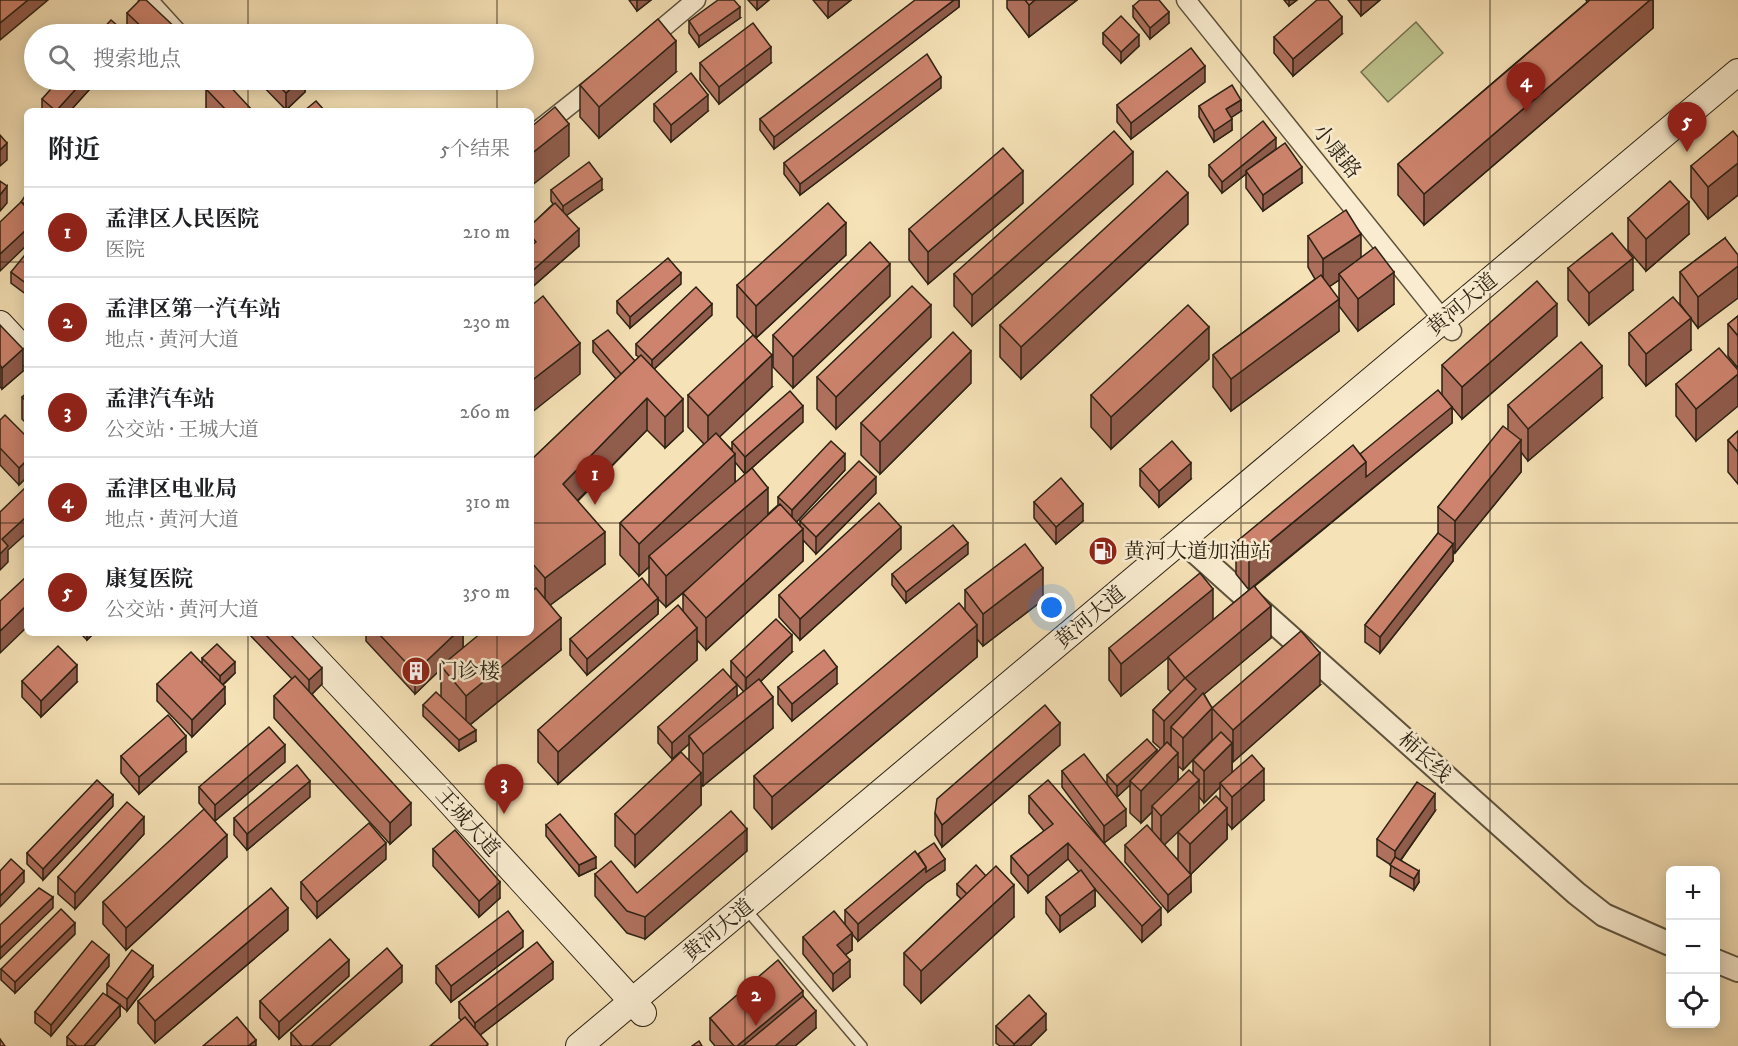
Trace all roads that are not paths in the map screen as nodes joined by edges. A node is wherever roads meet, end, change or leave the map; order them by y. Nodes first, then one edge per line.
1 (148, 0) edge
2 (696, 0) edge
3 (1186, 0) edge
4 (170, 24) edge
5 (632, 54) edge
6 (614, 69) edge
7 (1738, 72) edge
8 (1738, 91) edge
9 (534, 134) edge
10 (0, 309) edge
11 (0, 324) edge
12 (1452, 330) junction
13 (24, 335) edge
14 (24, 350) edge
15 (1193, 550) junction
16 (294, 636) edge
17 (309, 636) edge
18 (750, 913) junction
19 (1666, 942) edge
20 (1720, 963) edge
21 (1738, 970) edge
22 (643, 1003) junction
23 (590, 1044) edge
24 (862, 1046) edge

1 - 4 street
2 - 5 street
3 - 12 street, 小康路
6 - 9 street
7 - 18 main road, 黄河大道
8 - 12 main road, 黄河大道
10 - 13 main road
11 - 14 main road
12 - 15 main road, 黄河大道
15 - 18 main road, 黄河大道
15 - 19 street, 柿长线
16 - 22 main road, 王城大道
17 - 22 main road, 王城大道
18 - 22 main road, 黄河大道
18 - 24 lane
20 - 21 street
22 - 23 main road, 黄河大道

